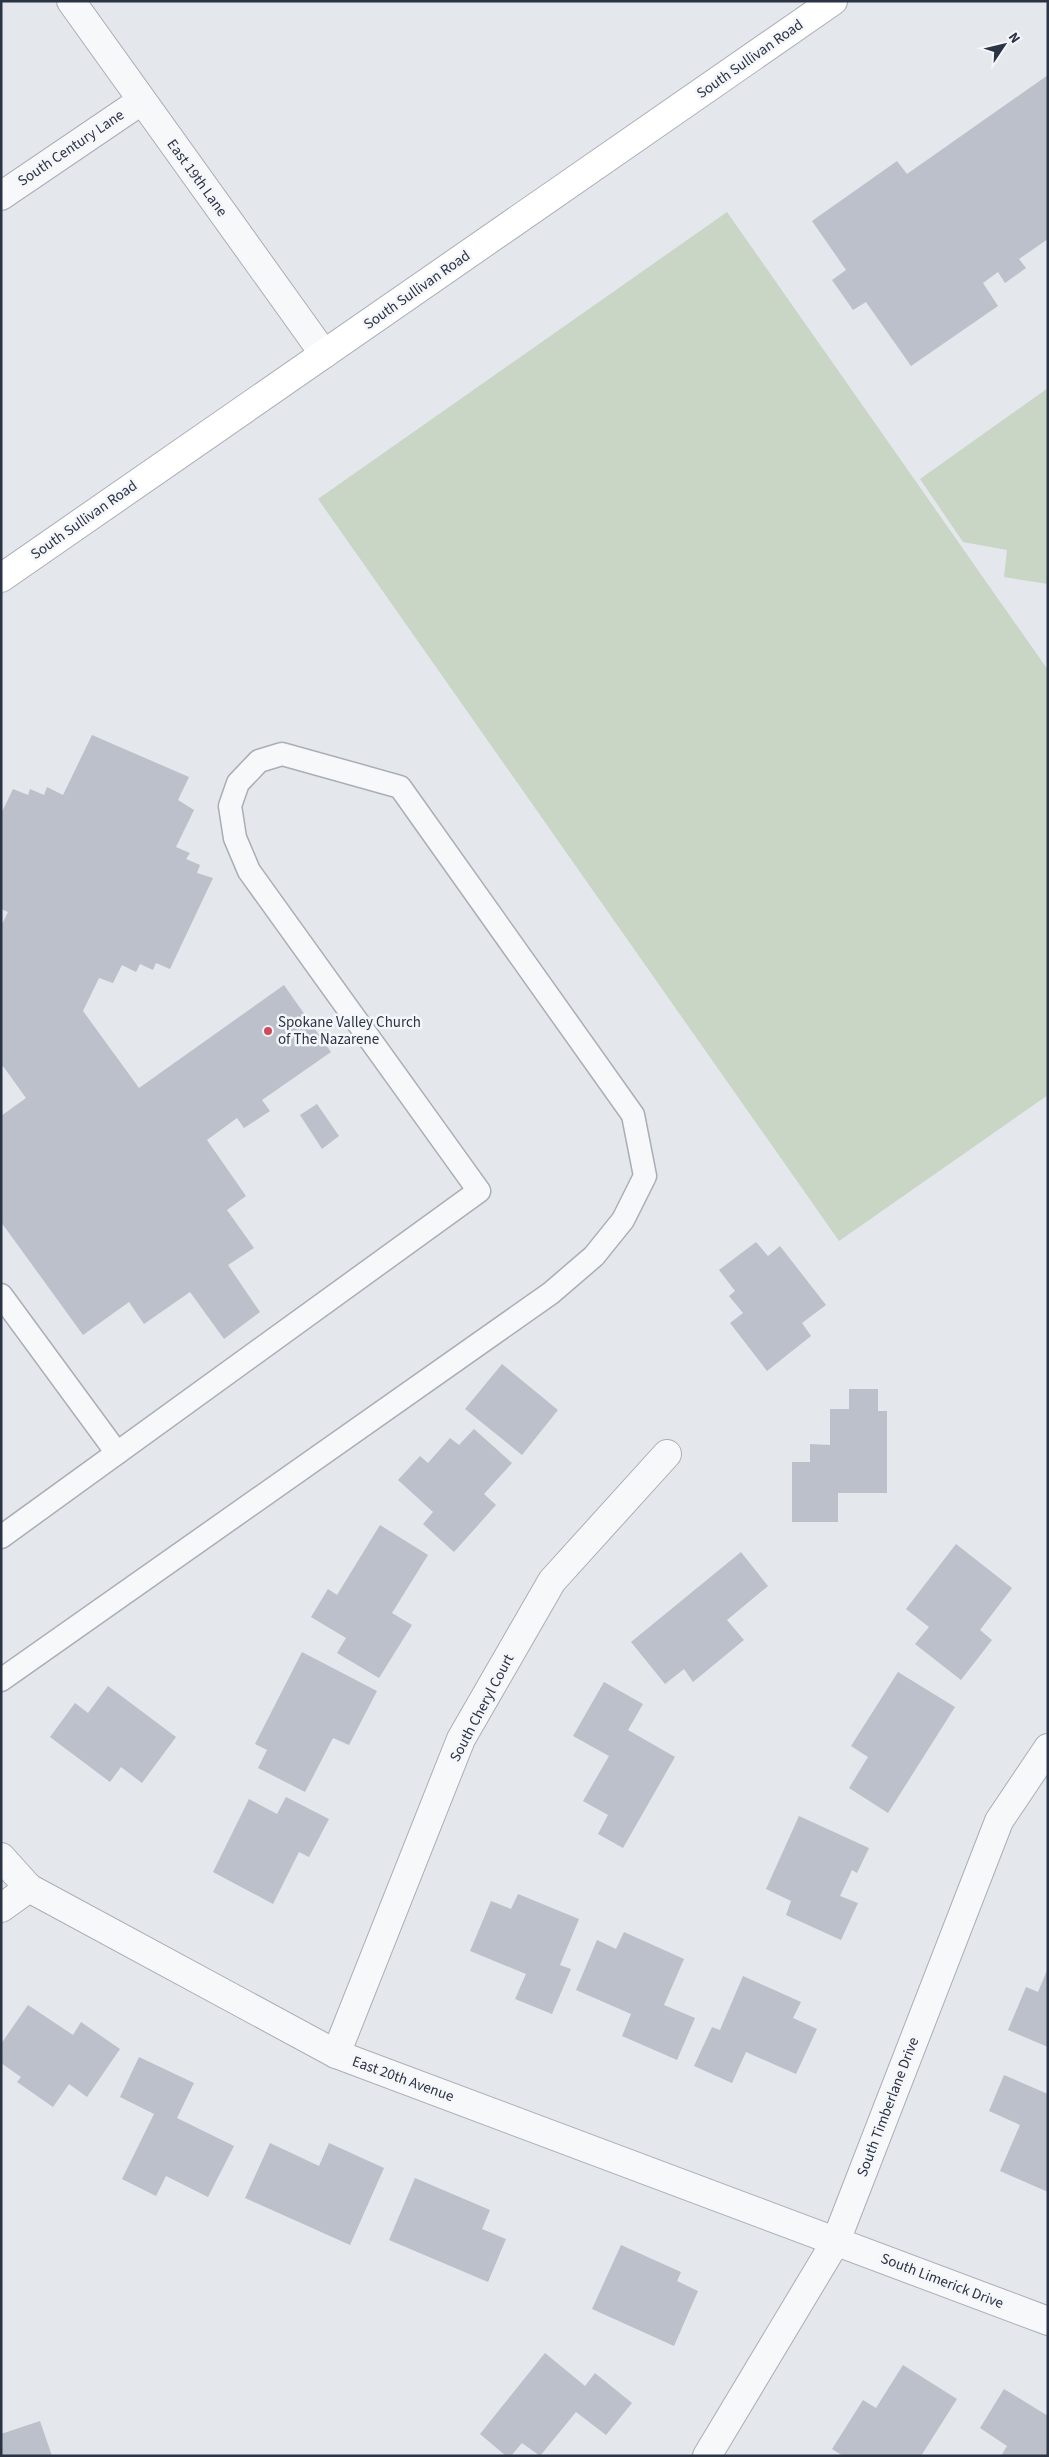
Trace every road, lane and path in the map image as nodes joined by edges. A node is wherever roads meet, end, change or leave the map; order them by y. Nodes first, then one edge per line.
1 (71, 1) edge
2 (833, 1) edge
3 (141, 101) junction
4 (1, 196) edge
5 (324, 354) junction
6 (1, 578) edge
7 (1, 1295) edge
8 (117, 1453) junction
9 (667, 1454) dead end
10 (1, 1537) edge
11 (1, 1680) edge
12 (1048, 1748) edge
13 (1, 1857) edge
14 (29, 1888) junction
15 (1, 1908) edge
16 (336, 2054) junction
17 (836, 2241) junction
18 (1048, 2321) edge
19 (707, 2456) edge

1 - 3 street, East 19th Lane
2 - 5 main road, South Sullivan Road
3 - 4 street, South Century Lane
3 - 5 street, East 19th Lane
5 - 6 main road, South Sullivan Road
7 - 8 lane
8 - 10 lane
8 - 11 lane
9 - 16 street, South Cheryl Court
12 - 17 street, South Timberlane Drive
13 - 14 street, East 20th Avenue
14 - 15 street
14 - 16 street, East 20th Avenue
16 - 17 street, East 20th Avenue
17 - 18 street, South Limerick Drive
17 - 19 street, South Timberlane Drive

